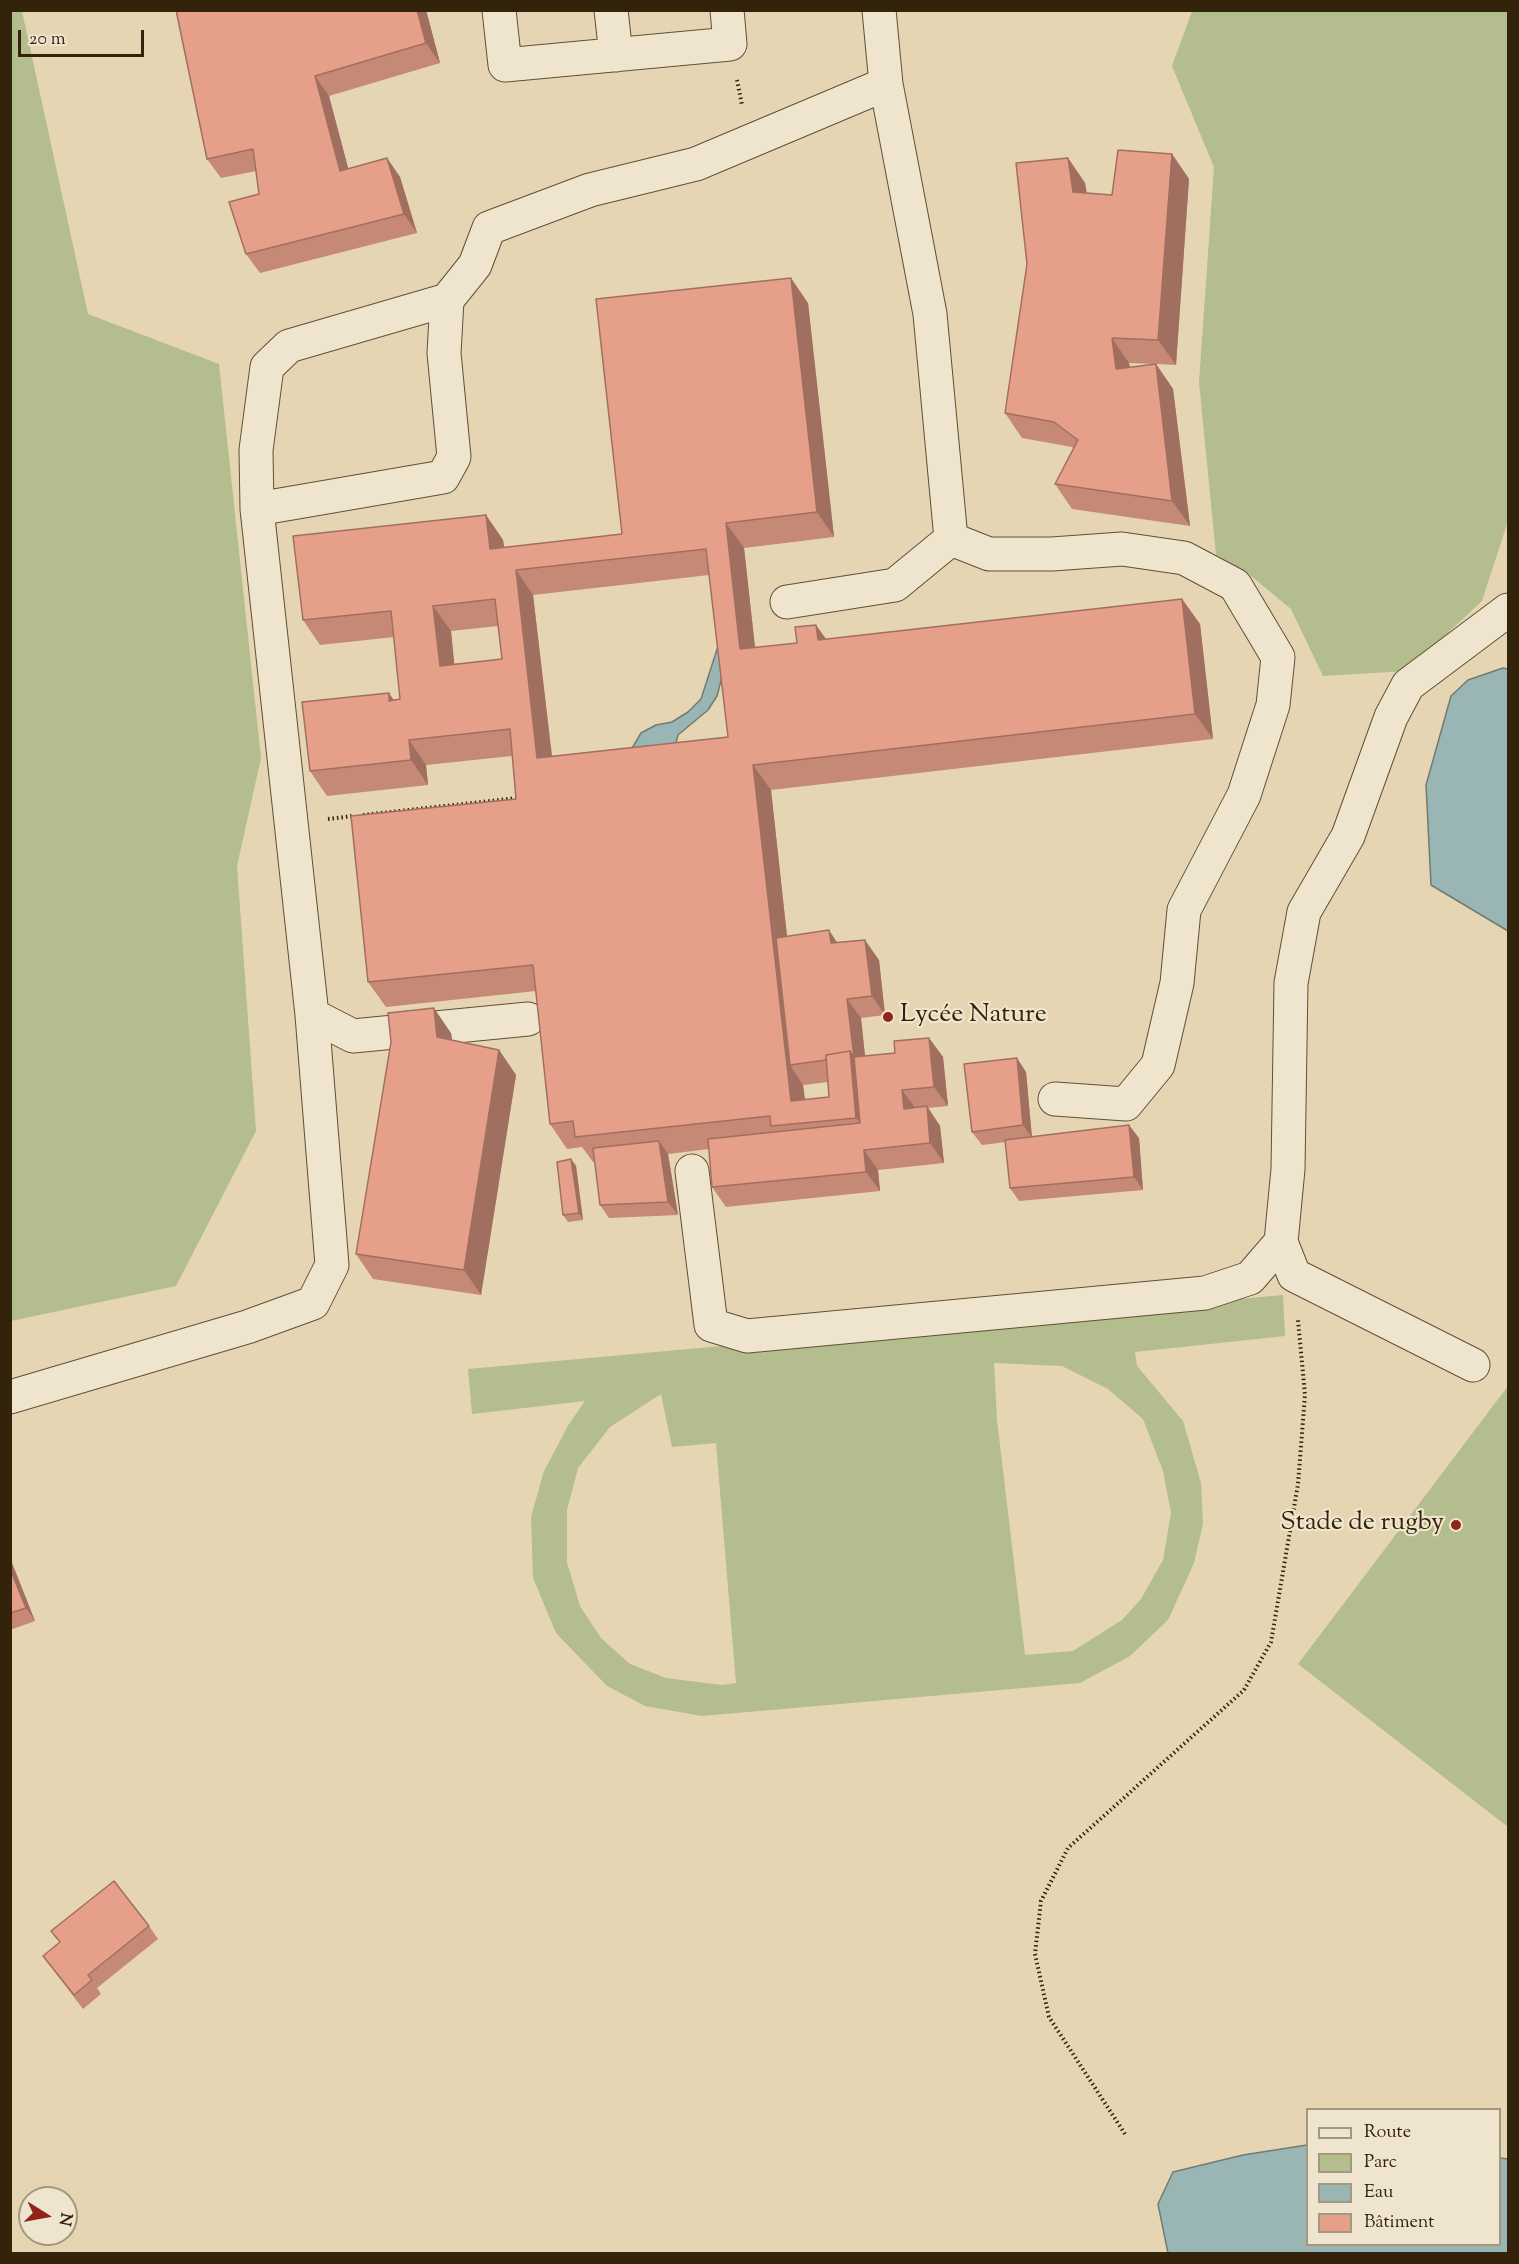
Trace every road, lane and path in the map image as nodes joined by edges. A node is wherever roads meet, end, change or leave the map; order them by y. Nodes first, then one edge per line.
1 (499, 10) edge
2 (611, 10) edge
3 (727, 10) edge
4 (879, 10) edge
5 (730, 44) junction
6 (616, 55) junction
7 (886, 84) junction
8 (748, 142) junction
9 (447, 300) junction
10 (257, 508) junction
11 (951, 539) junction
12 (787, 602) dead end
13 (1509, 610) edge
14 (518, 798) edge
15 (291, 823) junction
16 (312, 1015) junction
17 (528, 1019) dead end
18 (1055, 1099) dead end
19 (692, 1171) dead end
20 (1281, 1242) junction
21 (1294, 1275) junction
22 (1473, 1365) dead end
23 (10, 1397) edge
24 (1125, 2134) dead end

1 - 6 lane
2 - 6 lane
3 - 5 lane
4 - 7 lane
5 - 6 lane
5 - 8 path
7 - 8 lane
7 - 11 lane
8 - 9 lane
9 - 10 lane
9 - 10 lane
10 - 15 lane
11 - 12 lane
11 - 18 lane
13 - 20 lane
14 - 15 path
15 - 16 lane
16 - 17 lane
16 - 23 lane
19 - 20 lane
20 - 21 lane
21 - 22 lane
21 - 24 path

